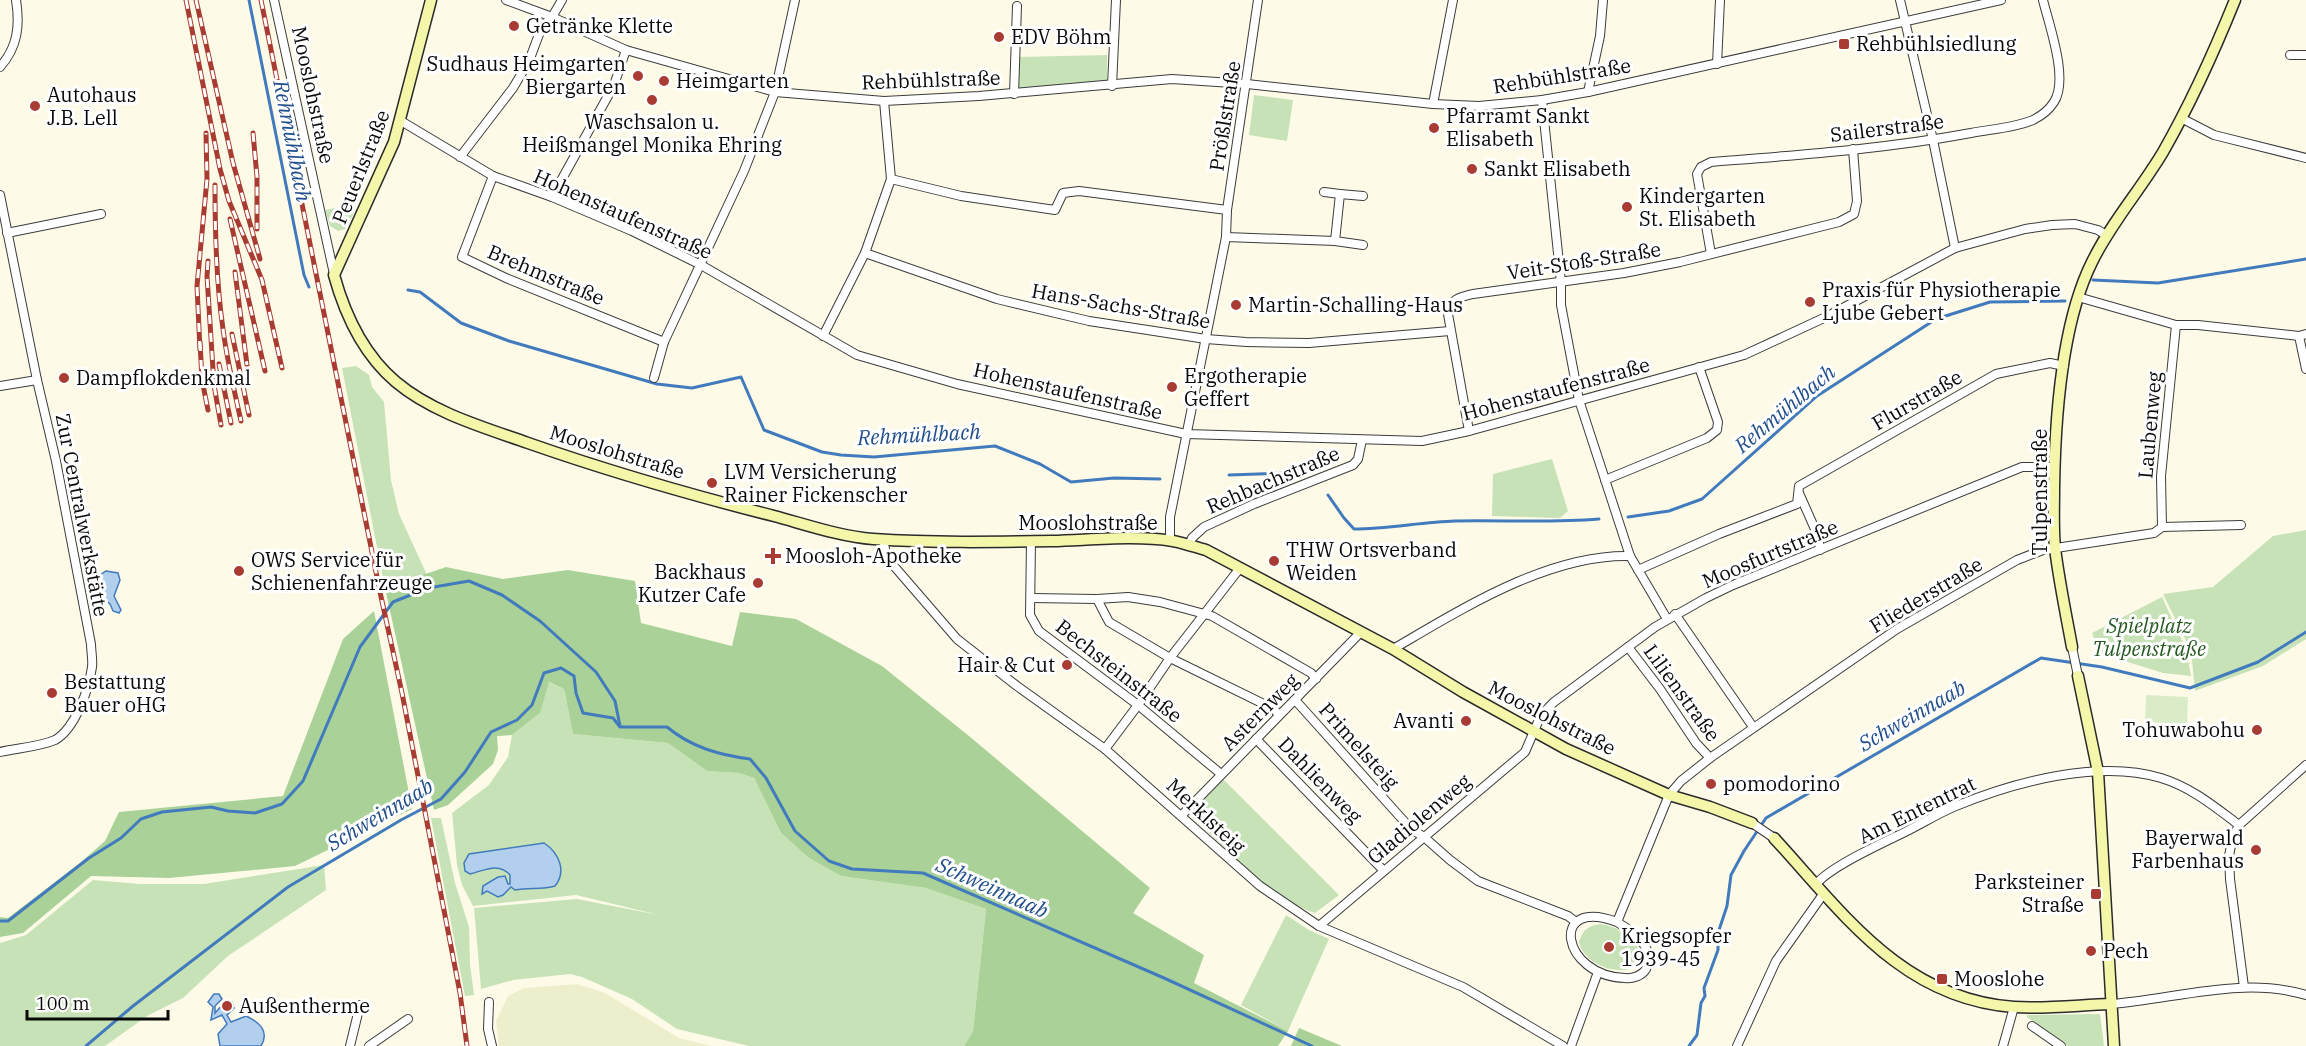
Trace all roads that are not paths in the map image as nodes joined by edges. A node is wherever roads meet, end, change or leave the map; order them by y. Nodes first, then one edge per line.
1 (16, 0) edge
2 (274, 0) edge
3 (431, 0) edge
4 (506, 0) edge
5 (562, 0) edge
6 (795, 0) edge
7 (1116, 0) edge
8 (1258, 0) edge
9 (1453, 0) edge
10 (1604, 0) edge
11 (1720, 0) edge
12 (1900, 0) edge
13 (2001, 0) edge
14 (2043, 0) edge
15 (2235, 0) edge
16 (1017, 6) dead end
17 (552, 17) junction
18 (1905, 22) junction
19 (626, 50) junction
20 (2290, 55) dead end
21 (2306, 55) edge
22 (1717, 64) junction
23 (0, 67) edge
24 (1247, 84) junction
25 (1112, 86) junction
26 (775, 92) junction
27 (1588, 92) junction
28 (1014, 94) junction
29 (1542, 100) junction
30 (884, 101) junction
31 (1433, 104) junction
32 (2181, 118) junction
33 (401, 122) junction
34 (1934, 140) junction
35 (1853, 149) junction
36 (460, 158) junction
37 (2306, 158) edge
38 (493, 176) junction
39 (891, 179) junction
40 (1324, 192) dead end
41 (1340, 194) junction
42 (0, 195) edge
43 (1363, 196) dead end
44 (552, 197) junction
45 (1227, 210) junction
46 (101, 214) dead end
47 (7, 233) junction
48 (2106, 235) junction
49 (1226, 237) junction
50 (1335, 241) junction
51 (1363, 245) dead end
52 (1955, 248) junction
53 (865, 253) junction
54 (1711, 254) junction
55 (701, 265) junction
56 (334, 275) junction
57 (1562, 282) junction
58 (2078, 297) junction
59 (2176, 325) junction
60 (1450, 331) junction
61 (2302, 335) edge
62 (823, 336) junction
63 (1206, 339) junction
64 (664, 342) junction
65 (2064, 366) junction
66 (1699, 367) junction
67 (2306, 369) edge
68 (654, 378) dead end
69 (37, 380) junction
70 (0, 386) edge
71 (1580, 400) junction
72 (1469, 431) junction
73 (1186, 434) junction
74 (1362, 440) junction
75 (2054, 467) junction
76 (1605, 480) junction
77 (1798, 492) junction
78 (2241, 525) dead end
79 (2162, 527) junction
80 (883, 539) junction
81 (1031, 541) junction
82 (1170, 541) junction
83 (1189, 546) junction
84 (2055, 548) junction
85 (1820, 550) junction
86 (1630, 556) junction
87 (1240, 568) junction
88 (1638, 570) junction
89 (1031, 598) junction
90 (1097, 599) junction
91 (1203, 614) junction
92 (1675, 614) junction
93 (1667, 619) junction
94 (1360, 633) junction
95 (1628, 647) junction
96 (2072, 647) joint
97 (1393, 649) junction
98 (1170, 658) junction
99 (2078, 676) joint
100 (1316, 678) junction
101 (1296, 700) junction
102 (1138, 705) junction
103 (1280, 715) junction
104 (1754, 728) junction
105 (1534, 732) junction
106 (1257, 740) junction
107 (1105, 749) junction
108 (0, 752) edge
109 (1710, 758) junction
110 (2306, 765) edge
111 (2098, 772) junction
112 (1221, 774) junction
113 (1669, 795) junction
114 (1182, 815) junction
115 (1752, 823) joint
116 (2239, 825) junction
117 (1424, 837) junction
118 (1774, 838) joint
119 (1384, 871) junction
120 (1820, 888) junction
121 (1576, 922) junction
122 (1617, 922) junction
123 (1318, 926) junction
124 (1598, 972) junction
125 (2244, 987) junction
126 (2306, 995) edge
127 (489, 1002) dead end
128 (2111, 1004) junction
129 (360, 1005) dead end
130 (2014, 1007) junction
131 (408, 1019) dead end
132 (2032, 1026) dead end
133 (350, 1046) edge
134 (369, 1046) edge
135 (492, 1046) edge
136 (1563, 1046) edge
137 (1571, 1046) edge
138 (1737, 1046) edge
139 (2003, 1046) edge
140 (2061, 1046) edge
141 (2114, 1046) edge

1 - 23 street
2 - 56 street, Mooslohstraße
3 - 33 street, Peuerlstraße
4 - 17 street, Rehbühlstraße
5 - 17 street
6 - 26 street
7 - 25 street
8 - 24 street, Prößlstraße
9 - 31 street
10 - 27 street
11 - 22 street
12 - 18 street
13 - 18 street, Rehbühlstraße
14 - 34 street, Sailerstraße
15 - 32 street, Tulpenstraße
16 - 28 street, Rehbühlstraße
17 - 19 street, Rehbühlstraße
17 - 36 street
18 - 22 street, Rehbühlstraße
18 - 34 street
19 - 26 street, Rehbühlstraße
19 - 44 street
20 - 21 street
22 - 27 street, Rehbühlstraße
24 - 25 street, Rehbühlstraße
24 - 31 street, Rehbühlstraße
24 - 45 street, Prößlstraße
25 - 28 street, Rehbühlstraße
26 - 30 street, Rehbühlstraße
26 - 55 street
27 - 29 street, Rehbühlstraße
28 - 30 street, Rehbühlstraße
29 - 31 street, Rehbühlstraße
29 - 57 street
30 - 39 street
32 - 37 street
32 - 48 street, Tulpenstraße
33 - 36 street, Hohenstaufenstraße
33 - 56 street, Peuerlstraße
34 - 35 street, Sailerstraße
34 - 52 street
35 - 54 street, Veit-Stoß-Straße
35 - 54 street, Sailerstraße
36 - 38 street, Hohenstaufenstraße
38 - 44 street, Hohenstaufenstraße
38 - 64 street, Brehmstraße
39 - 45 street
39 - 53 street
40 - 41 street
41 - 43 street
41 - 50 street
42 - 47 street, Zur Centralwerkstätte
44 - 55 street, Hohenstaufenstraße
45 - 49 street, Prößlstraße
46 - 47 street
47 - 69 street, Zur Centralwerkstätte
48 - 52 street, Hohenstaufenstraße
48 - 58 street, Tulpenstraße
49 - 50 street
49 - 63 street, Prößlstraße
50 - 51 street
52 - 66 street, Hohenstaufenstraße
53 - 62 street
53 - 63 street, Hans-Sachs-Straße
54 - 57 street, Veit-Stoß-Straße
55 - 62 street, Hohenstaufenstraße
55 - 64 street
56 - 80 street, Mooslohstraße
57 - 60 street, Veit-Stoß-Straße
57 - 71 street
58 - 59 street
58 - 65 street, Tulpenstraße
59 - 61 street
59 - 79 street, Laubenweg
60 - 63 street, Hans-Sachs-Straße
60 - 72 street, Veit-Stoß-Straße
61 - 67 street
62 - 73 street, Hohenstaufenstraße
63 - 73 street, Prößlstraße
64 - 68 street
65 - 75 street, Tulpenstraße
65 - 77 street, Flurstraße
66 - 71 street, Hohenstaufenstraße
66 - 76 street
69 - 70 street
69 - 108 street, Zur Centralwerkstätte
71 - 72 street, Hohenstaufenstraße
71 - 76 street
72 - 74 street, Hohenstaufenstraße
73 - 74 street, Hohenstaufenstraße
73 - 82 street, Prößlstraße
74 - 83 street, Rehbachstraße
75 - 84 street, Tulpenstraße
75 - 85 street, Moosfurtstraße
76 - 86 street
77 - 85 street
77 - 88 street, Flurstraße
78 - 79 street, Fliederstraße
79 - 84 street, Fliederstraße
80 - 81 street, Mooslohstraße
80 - 107 street, Merklsteig
81 - 82 street, Mooslohstraße
81 - 89 street, Bechsteinstraße
82 - 83 street, Mooslohstraße
83 - 87 street, Mooslohstraße
84 - 96 street, Tulpenstraße
84 - 104 street, Fliederstraße
85 - 92 street, Moosfurtstraße
86 - 88 street
86 - 97 street
87 - 91 street
87 - 94 street, Mooslohstraße
88 - 93 street
89 - 90 street
89 - 102 street, Bechsteinstraße
90 - 91 street
90 - 98 street
91 - 98 street
91 - 100 street
92 - 93 street, Moosfurtstraße
92 - 104 street
93 - 95 street, Moosfurtstraße
94 - 97 street, Mooslohstraße
94 - 100 street, Asternweg
95 - 105 street, Moosfurtstraße
95 - 109 street, Lilienstraße
96 - 99 street, Tulpenstraße
97 - 105 street, Mooslohstraße
98 - 102 street
98 - 103 street
99 - 111 street, Tulpenstraße
100 - 101 street, Asternweg
101 - 103 street, Asternweg
101 - 117 street, Primelsteig
102 - 107 street
102 - 112 street, Bechsteinstraße
103 - 106 street, Asternweg
104 - 109 street, Fliederstraße
105 - 113 street, Mooslohstraße
105 - 117 street, Gladiolenweg
106 - 112 street, Asternweg
106 - 119 street, Dahlienweg
107 - 114 street, Merklsteig
109 - 113 street, Fliederstraße
110 - 116 street
111 - 116 street, Am Ententrat
111 - 120 street, Am Ententrat
111 - 128 street, Tulpenstraße
112 - 114 street, Asternweg
113 - 115 street, Mooslohstraße
113 - 122 street
114 - 123 street, Merklsteig
115 - 118 street, Mooslohstraße
116 - 125 street
117 - 119 street, Gladiolenweg
117 - 121 street, Primelsteig
118 - 120 street, Mooslohstraße
119 - 123 street, Gladiolenweg
120 - 130 street, Mooslohstraße
120 - 138 street
121 - 122 street
121 - 124 street
122 - 124 street
123 - 136 street, Merklsteig
124 - 137 street
125 - 126 street
125 - 128 street
127 - 135 street
128 - 130 street, Mooslohstraße
128 - 141 street
129 - 133 street
130 - 139 street
131 - 134 street
132 - 140 street

